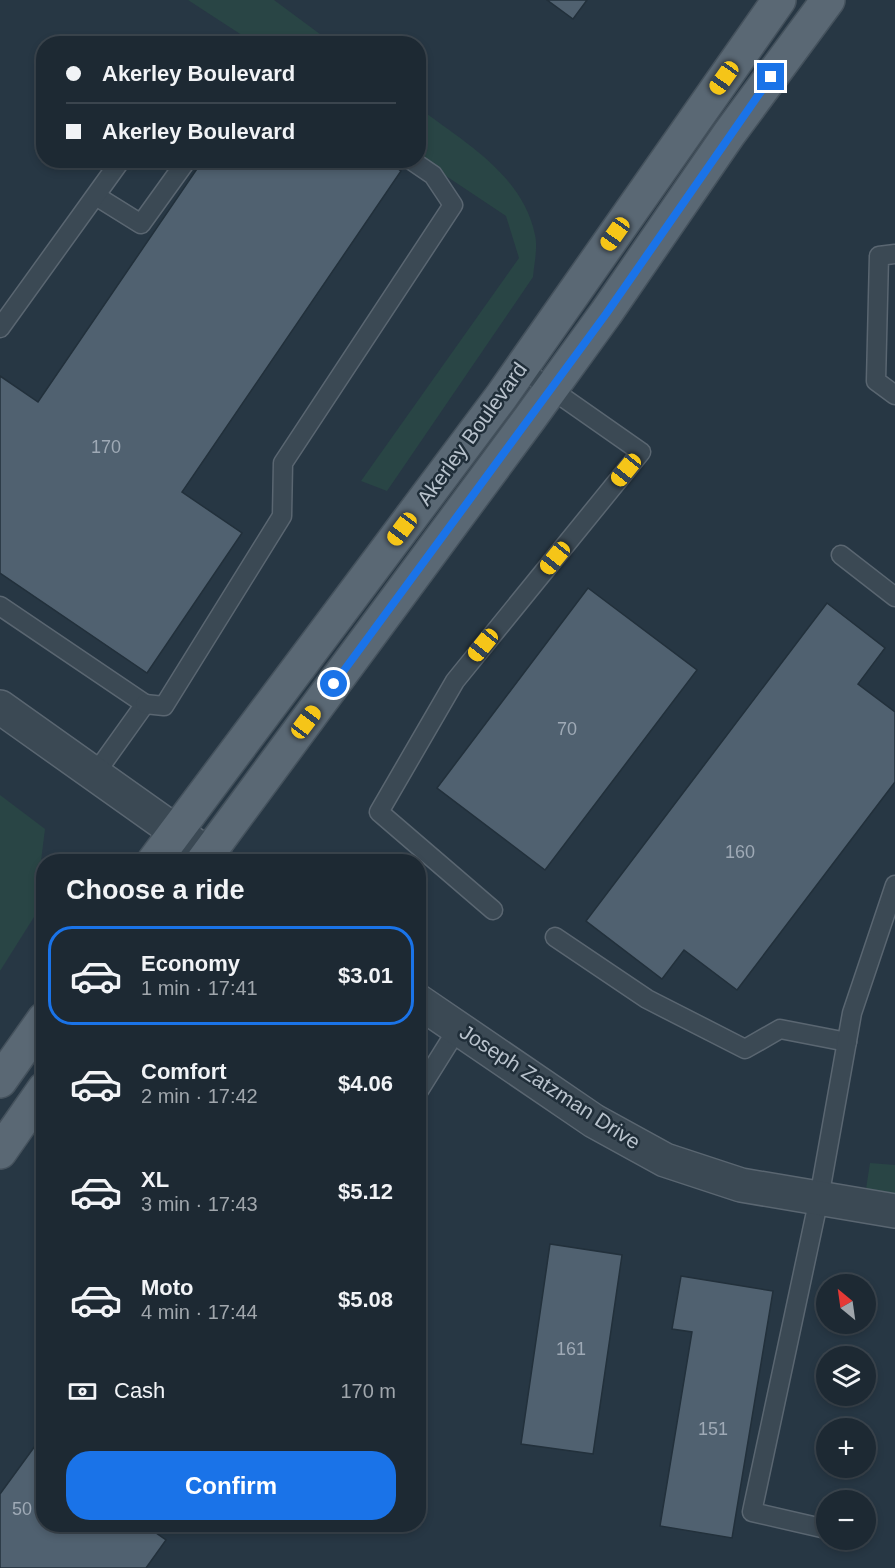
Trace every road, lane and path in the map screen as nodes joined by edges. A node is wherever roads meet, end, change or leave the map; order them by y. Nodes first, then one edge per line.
1 (779, 0) edge
2 (828, 0) edge
3 (115, 168) edge
4 (181, 168) edge
5 (423, 168) edge
6 (96, 196) junction
7 (895, 254) edge
8 (0, 328) edge
9 (521, 368) junction
10 (552, 389) junction
11 (895, 395) edge
12 (501, 397) junction
13 (530, 418) junction
14 (842, 555) dead end
15 (895, 597) edge
16 (0, 606) edge
17 (145, 704) junction
18 (0, 707) edge
19 (95, 774) junction
20 (175, 831) junction
21 (159, 854) edge
22 (203, 854) edge
23 (213, 854) edge
24 (895, 885) edge
25 (493, 910) dead end
26 (555, 937) dead end
27 (426, 1006) edge
28 (458, 1028) junction
29 (36, 1030) edge
30 (847, 1042) junction
31 (426, 1079) edge
32 (0, 1081) edge
33 (36, 1100) edge
34 (0, 1152) edge
35 (819, 1198) junction
36 (895, 1211) edge
37 (816, 1527) edge

1 - 9 main road, Akerley Boulevard
2 - 10 main road, Akerley Boulevard
3 - 6 lane
4 - 6 lane
5 - 17 lane
6 - 8 lane
7 - 11 lane
9 - 10 lane
9 - 12 main road, Akerley Boulevard
10 - 13 main road, Akerley Boulevard
10 - 25 lane
12 - 13 lane
12 - 20 main road, Akerley Boulevard
13 - 23 main road, Akerley Boulevard
14 - 15 lane
16 - 17 lane
17 - 19 lane
18 - 19 street
19 - 20 street
20 - 21 main road, Akerley Boulevard
20 - 22 street
24 - 30 lane
26 - 30 lane
27 - 28 street, Joseph Zatzman Drive
28 - 31 lane
28 - 35 street, Joseph Zatzman Drive
29 - 32 main road
30 - 35 lane
33 - 34 main road
35 - 36 street, Joseph Zatzman Drive
35 - 37 lane

